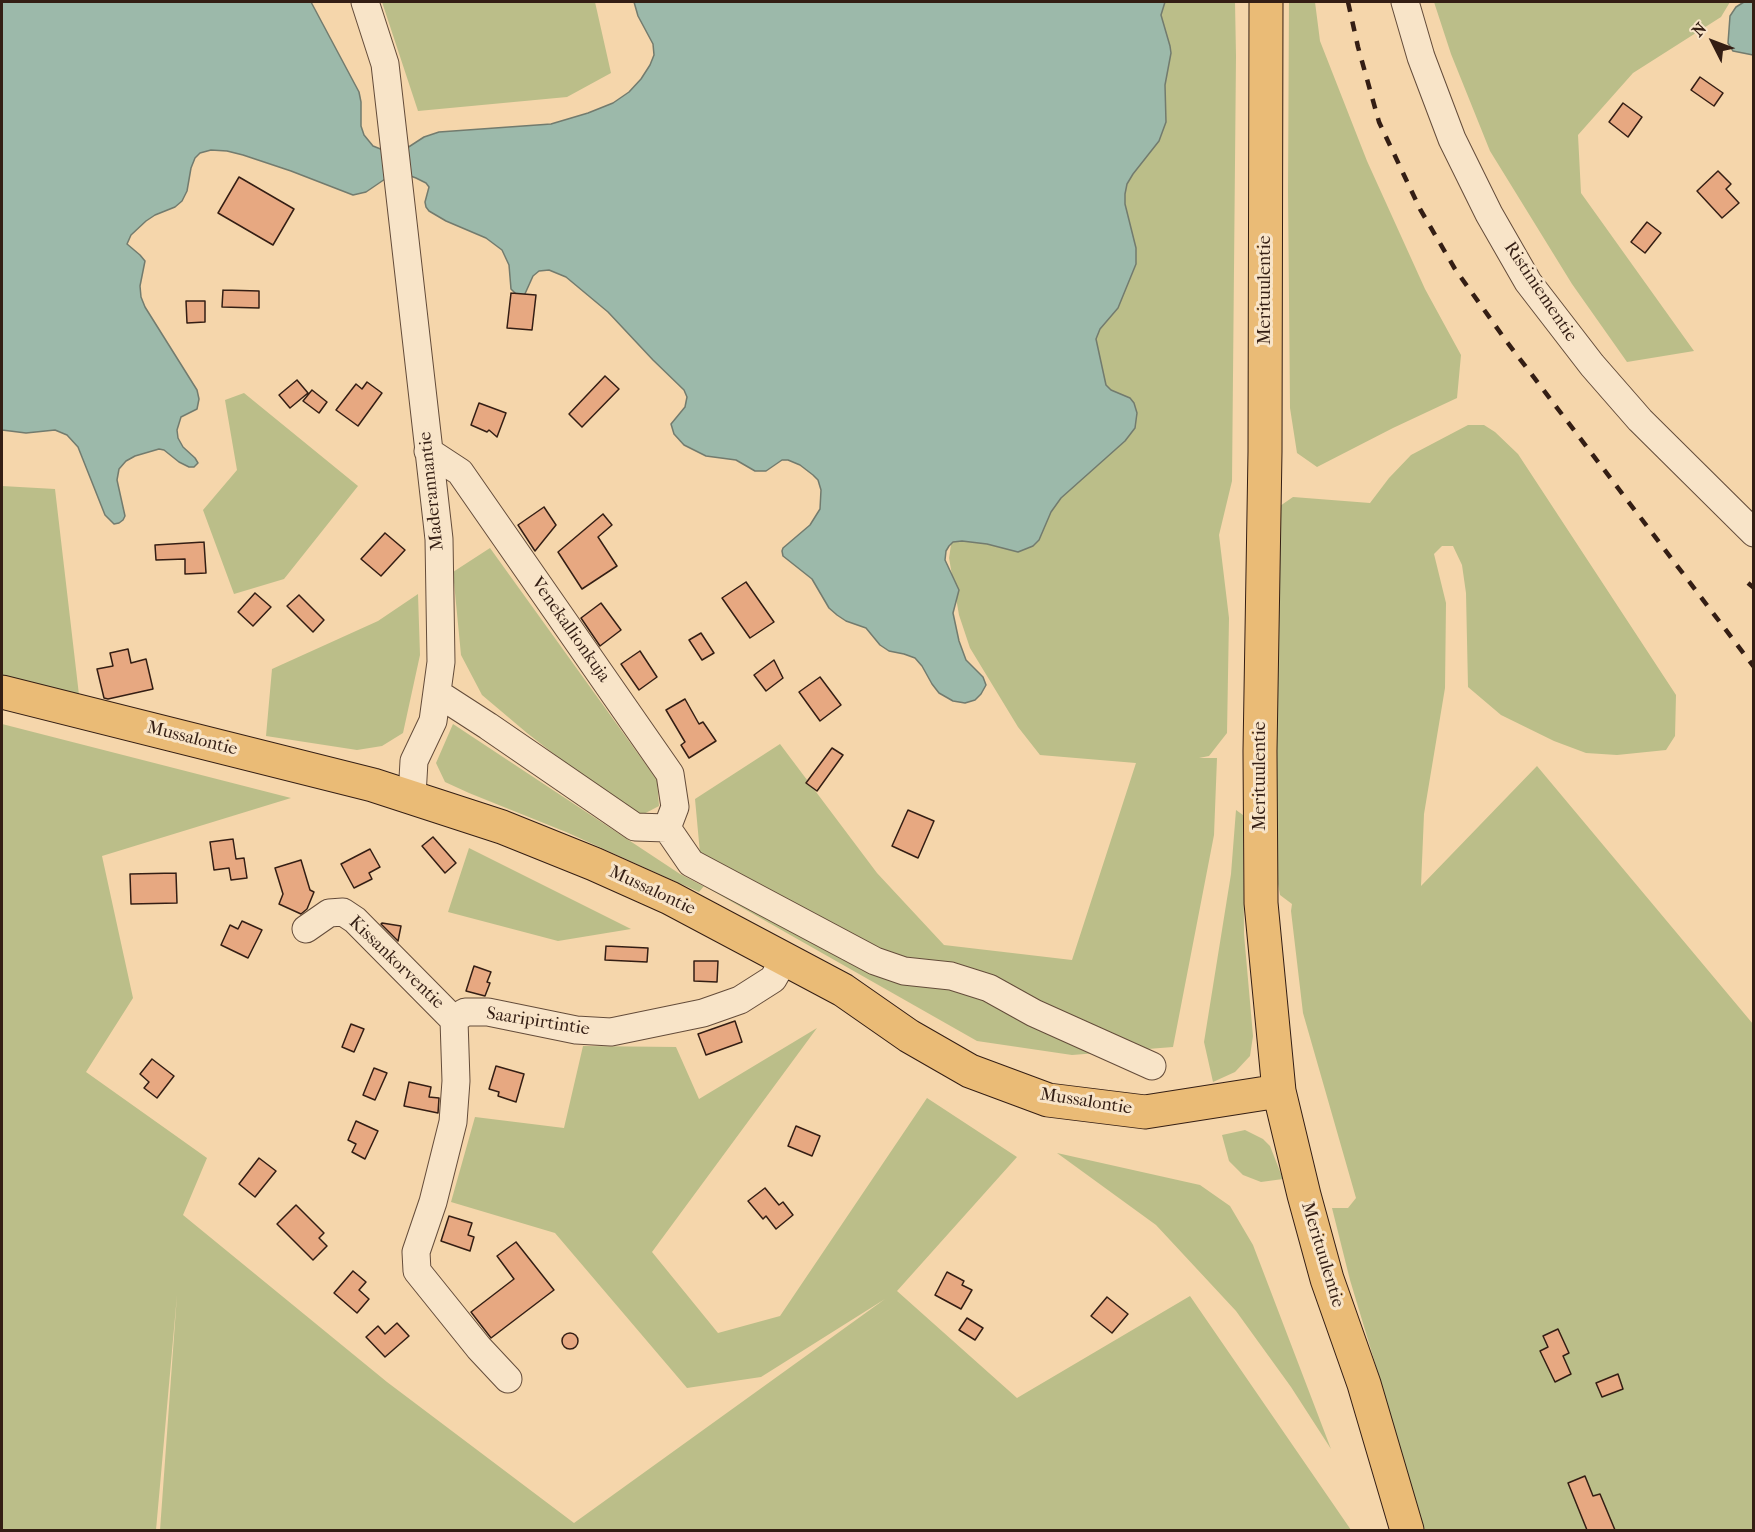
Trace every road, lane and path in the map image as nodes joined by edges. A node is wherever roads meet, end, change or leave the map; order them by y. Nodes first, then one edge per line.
1 (365, 2) edge
2 (1266, 2) edge
3 (1405, 2) edge
4 (428, 451) junction
5 (1754, 534) edge
6 (437, 693) junction
7 (3, 694) edge
8 (412, 796) junction
9 (667, 828) junction
10 (306, 928) dead end
11 (785, 958) junction
12 (454, 1020) junction
13 (1152, 1066) dead end
14 (1280, 1091) junction
15 (508, 1379) dead end
16 (1407, 1530) edge

1 - 4 street, Maderannantie
2 - 14 main road, Merituulentie
3 - 5 street, Ristiniementie
4 - 6 street, Maderannantie
4 - 9 street, Venekallionkuja
6 - 8 street, Maderannantie
6 - 9 street
7 - 8 main road, Mussalontie
8 - 11 main road, Mussalontie
9 - 13 street
10 - 12 street, Kissankorventie
11 - 12 street, Saaripirtintie
11 - 14 main road, Mussalontie
12 - 15 street
14 - 16 main road, Merituulentie

